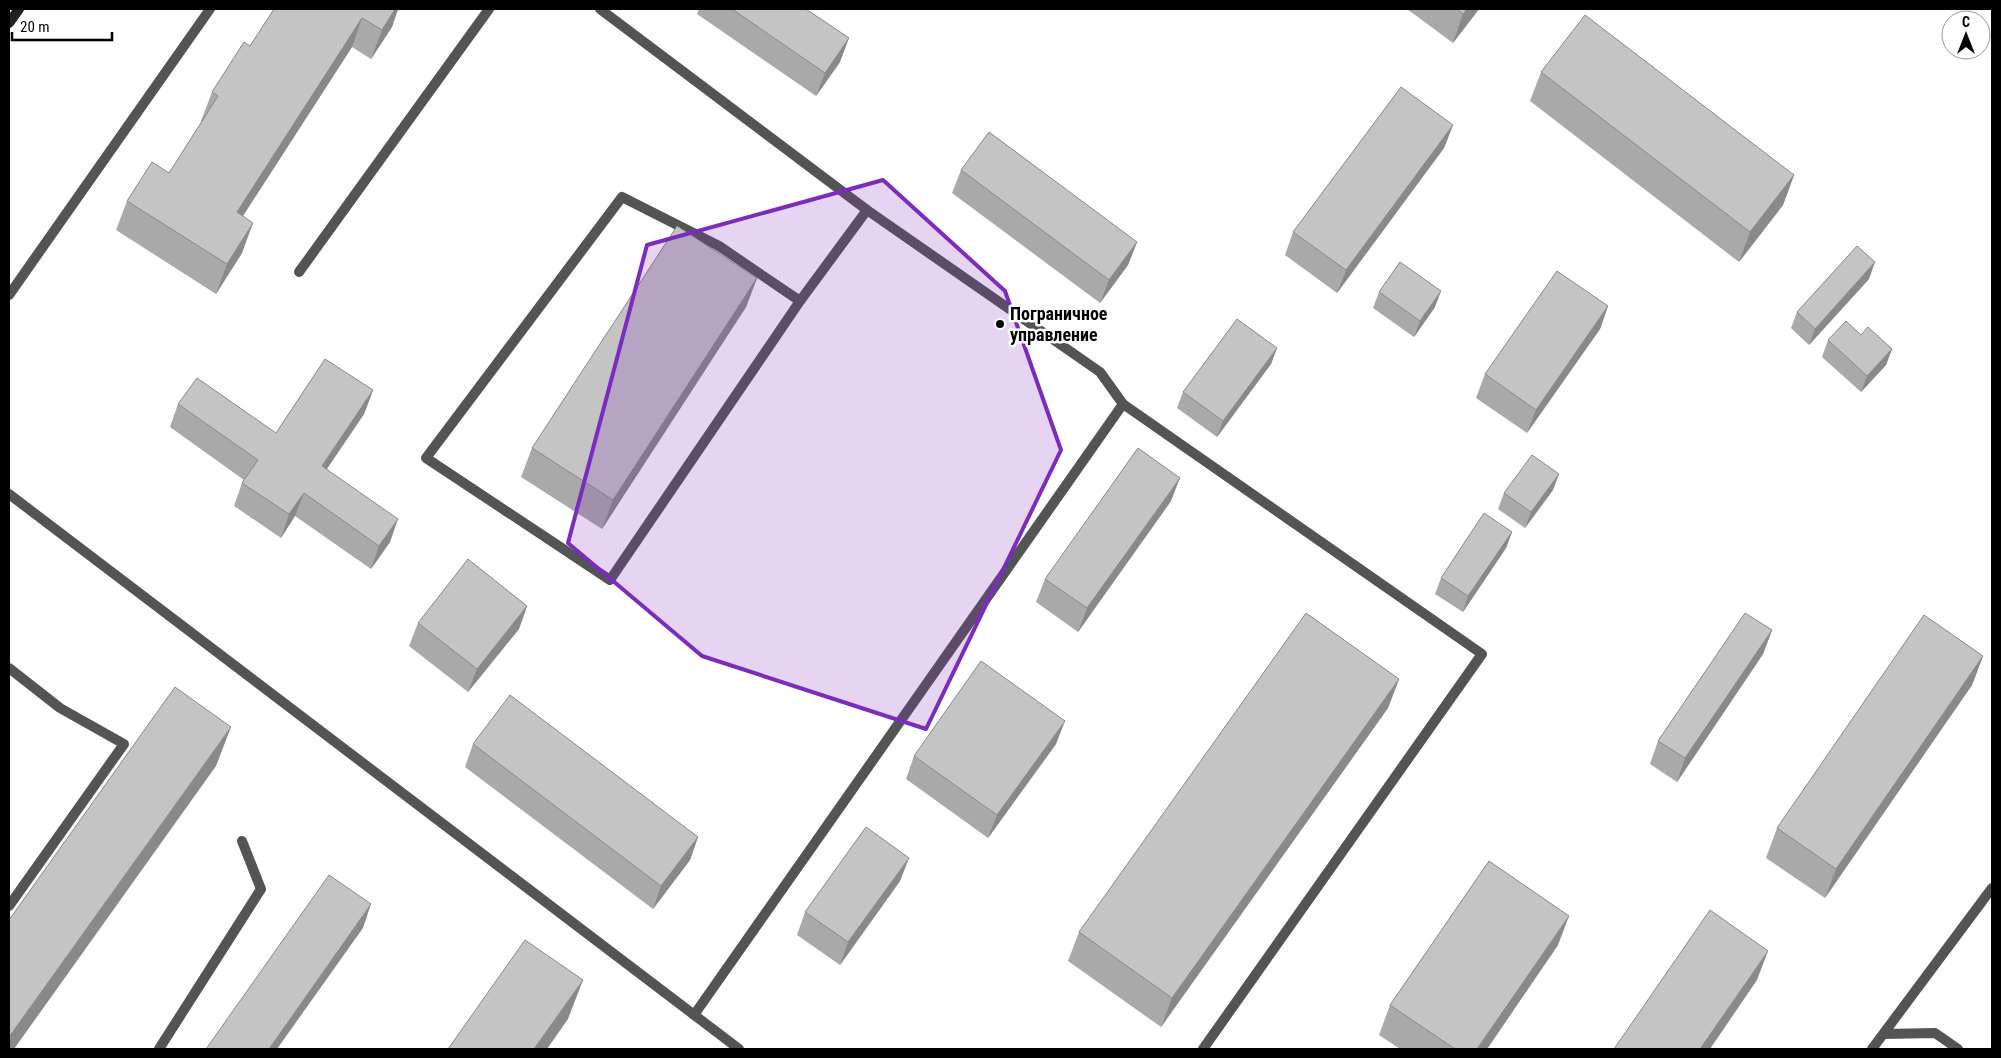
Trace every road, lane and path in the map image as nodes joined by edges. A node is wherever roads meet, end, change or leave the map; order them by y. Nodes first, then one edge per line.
1 (18, 9) edge
2 (210, 9) edge
3 (489, 9) edge
4 (600, 9) edge
5 (9, 23) edge
6 (867, 210) junction
7 (299, 272) dead end
8 (9, 295) edge
9 (800, 301) junction
10 (1123, 404) junction
11 (9, 494) edge
12 (9, 668) edge
13 (242, 841) dead end
14 (1992, 888) edge
15 (9, 906) edge
16 (694, 1015) junction
17 (1884, 1034) junction
18 (159, 1049) edge
19 (739, 1049) edge
20 (1203, 1049) edge
21 (1872, 1049) edge
22 (1958, 1049) edge

1 - 5 main road
2 - 8 lane
3 - 7 lane
4 - 6 lane
6 - 9 lane
6 - 10 lane
9 - 9 lane
10 - 16 lane
10 - 20 lane
11 - 16 lane
12 - 15 lane
13 - 18 lane
14 - 17 lane
16 - 19 lane
17 - 21 lane
17 - 22 lane

